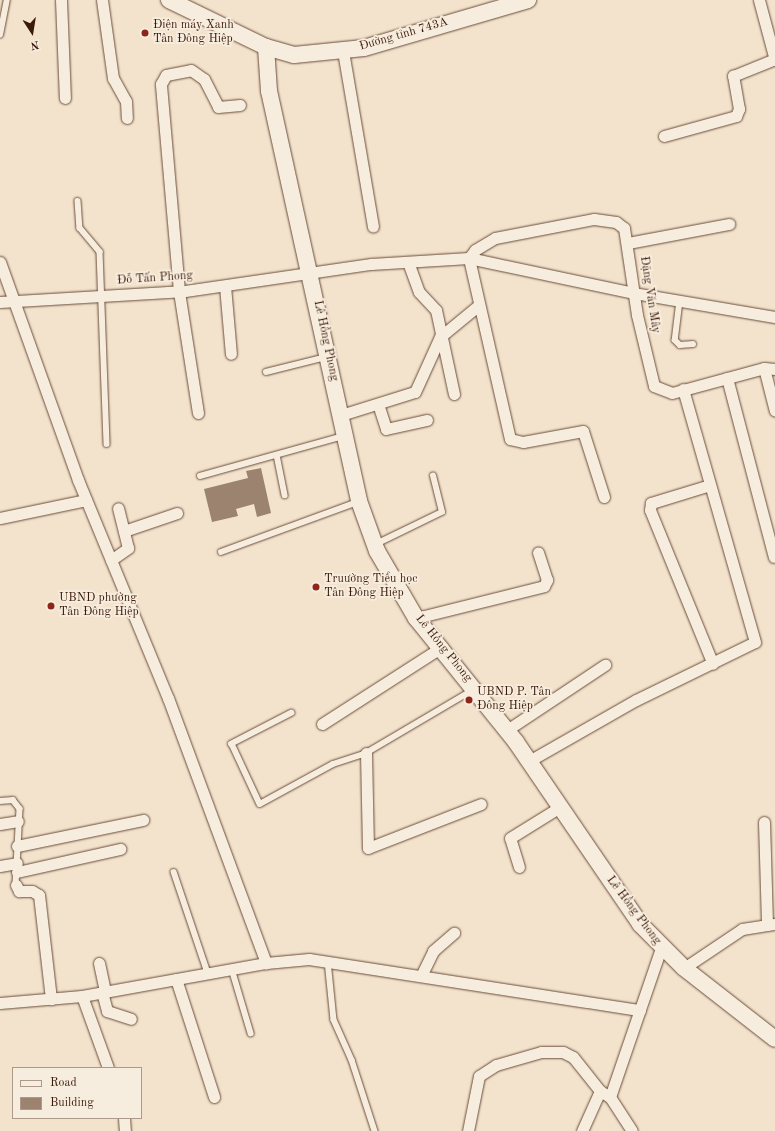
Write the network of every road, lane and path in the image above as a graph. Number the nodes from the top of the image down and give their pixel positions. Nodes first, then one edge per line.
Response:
1 (7, 0) edge
2 (61, 0) edge
3 (102, 0) edge
4 (169, 0) edge
5 (528, 0) edge
6 (759, 0) edge
7 (487, 6) edge
8 (0, 35) edge
9 (266, 47) junction
10 (343, 51) junction
11 (775, 59) edge
12 (65, 98) dead end
13 (240, 105) dead end
14 (126, 118) dead end
15 (664, 136) dead end
16 (78, 201) dead end
17 (729, 224) dead end
18 (373, 226) dead end
19 (628, 243) junction
20 (469, 258) junction
21 (0, 262) edge
22 (408, 262) junction
23 (311, 275) junction
24 (225, 286) junction
25 (179, 291) junction
26 (634, 293) junction
27 (104, 296) junction
28 (680, 301) junction
29 (0, 302) edge
30 (16, 302) junction
31 (479, 304) junction
32 (775, 317) edge
33 (440, 337) junction
34 (693, 344) dead end
35 (231, 354) dead end
36 (328, 357) junction
37 (769, 368) edge
38 (266, 372) dead end
39 (727, 378) junction
40 (683, 389) junction
41 (454, 394) dead end
42 (378, 404) junction
43 (775, 411) edge
44 (198, 413) dead end
45 (341, 415) junction
46 (427, 420) dead end
47 (345, 436) junction
48 (107, 444) dead end
49 (277, 455) junction
50 (200, 476) dead end
51 (433, 476) dead end
52 (710, 485) junction
53 (285, 495) dead end
54 (604, 497) dead end
55 (86, 500) junction
56 (359, 502) junction
57 (118, 508) dead end
58 (177, 513) dead end
59 (0, 518) edge
60 (124, 531) junction
61 (374, 545) junction
62 (221, 552) dead end
63 (538, 552) dead end
64 (774, 557) edge
65 (111, 560) junction
66 (416, 618) junction
67 (442, 648) junction
68 (713, 664) junction
69 (605, 665) dead end
70 (475, 689) junction
71 (292, 713) dead end
72 (322, 724) dead end
73 (507, 730) junction
74 (366, 753) junction
75 (529, 761) junction
76 (0, 801) edge
77 (481, 804) dead end
78 (560, 807) junction
79 (143, 820) dead end
80 (18, 821) junction
81 (764, 822) dead end
82 (0, 824) edge
83 (17, 846) junction
84 (120, 849) dead end
85 (0, 866) edge
86 (17, 867) junction
87 (519, 867) dead end
88 (174, 872) dead end
89 (16, 885) joint
90 (771, 925) edge
91 (454, 932) dead end
92 (661, 948) junction
93 (328, 961) junction
94 (100, 963) dead end
95 (266, 963) junction
96 (684, 968) junction
97 (232, 969) junction
98 (208, 974) junction
99 (421, 976) junction
100 (176, 979) junction
101 (103, 992) junction
102 (82, 996) junction
103 (51, 999) junction
104 (0, 1003) edge
105 (640, 1010) junction
106 (131, 1018) dead end
107 (251, 1033) dead end
108 (775, 1039) edge
109 (108, 1067) edge
110 (600, 1091) junction
111 (214, 1097) dead end
112 (610, 1097) junction
113 (124, 1119) edge
114 (125, 1131) edge
115 (374, 1131) edge
116 (468, 1131) edge
117 (582, 1131) edge
118 (632, 1131) edge

1 - 8 lane
2 - 12 street
3 - 14 street
4 - 9 main road, Đường tỉnh 743A
5 - 7 main road, Đường tỉnh 743A
6 - 11 street
7 - 10 main road, Đường tỉnh 743A
9 - 10 main road, Đường tỉnh 743A
9 - 23 main road, Lê Hồng Phong
10 - 18 street
11 - 15 street
13 - 25 street
16 - 27 lane
17 - 19 street
19 - 20 street, Đặng Văn Mây
19 - 26 street, Đặng Văn Mây
20 - 22 street
20 - 26 street
20 - 31 street
21 - 30 street
22 - 23 street
22 - 33 street
23 - 24 street, Đỗ Tấn Phong
23 - 36 main road, Lê Hồng Phong
24 - 25 street, Đỗ Tấn Phong
24 - 35 street
25 - 27 street, Đỗ Tấn Phong
25 - 44 street
26 - 28 street
26 - 40 street, Đặng Văn Mây
27 - 30 street, Đỗ Tấn Phong
27 - 48 lane
28 - 32 street
28 - 34 lane
29 - 30 street, Đỗ Tấn Phong
30 - 55 street
31 - 33 street
31 - 54 street
33 - 41 street
33 - 42 street
36 - 38 lane
36 - 45 main road, Lê Hồng Phong
37 - 39 street, Đặng Văn Mây
37 - 43 street
39 - 40 street, Đặng Văn Mây
39 - 64 street
40 - 52 street
42 - 45 street
42 - 46 street
45 - 47 main road, Lê Hồng Phong
47 - 49 lane
47 - 56 main road, Lê Hồng Phong
49 - 50 lane
49 - 53 lane
51 - 61 lane
52 - 68 street
52 - 68 street
55 - 59 street
55 - 65 street
56 - 61 main road, Lê Hồng Phong
56 - 62 lane
57 - 60 street
58 - 60 street
60 - 65 street
61 - 66 main road, Lê Hồng Phong
63 - 66 street
65 - 95 street
66 - 67 main road, Lê Hồng Phong
67 - 70 main road, Lê Hồng Phong
67 - 72 street
68 - 75 street
69 - 73 street
70 - 73 main road, Lê Hồng Phong
70 - 74 lane
71 - 74 lane
73 - 75 main road, Lê Hồng Phong
74 - 77 street
75 - 78 main road, Lê Hồng Phong
76 - 80 lane
78 - 87 street
78 - 92 main road, Lê Hồng Phong
79 - 83 street
80 - 82 street
80 - 83 lane
81 - 90 street
83 - 86 lane
84 - 86 street
85 - 86 street
86 - 89 lane
88 - 98 lane
89 - 103 street
90 - 96 street
91 - 99 street
92 - 96 main road, Lê Hồng Phong
92 - 105 street
93 - 95 street
93 - 99 street
93 - 115 lane
94 - 101 street
95 - 97 street
96 - 108 main road, Lê Hồng Phong
97 - 98 street
97 - 107 lane
98 - 100 street
99 - 105 street
100 - 101 street
100 - 111 street
101 - 102 street
101 - 106 street
102 - 103 street
102 - 109 street
103 - 104 street
105 - 112 street
110 - 112 street
110 - 116 street
110 - 117 street
112 - 118 street
113 - 114 street

